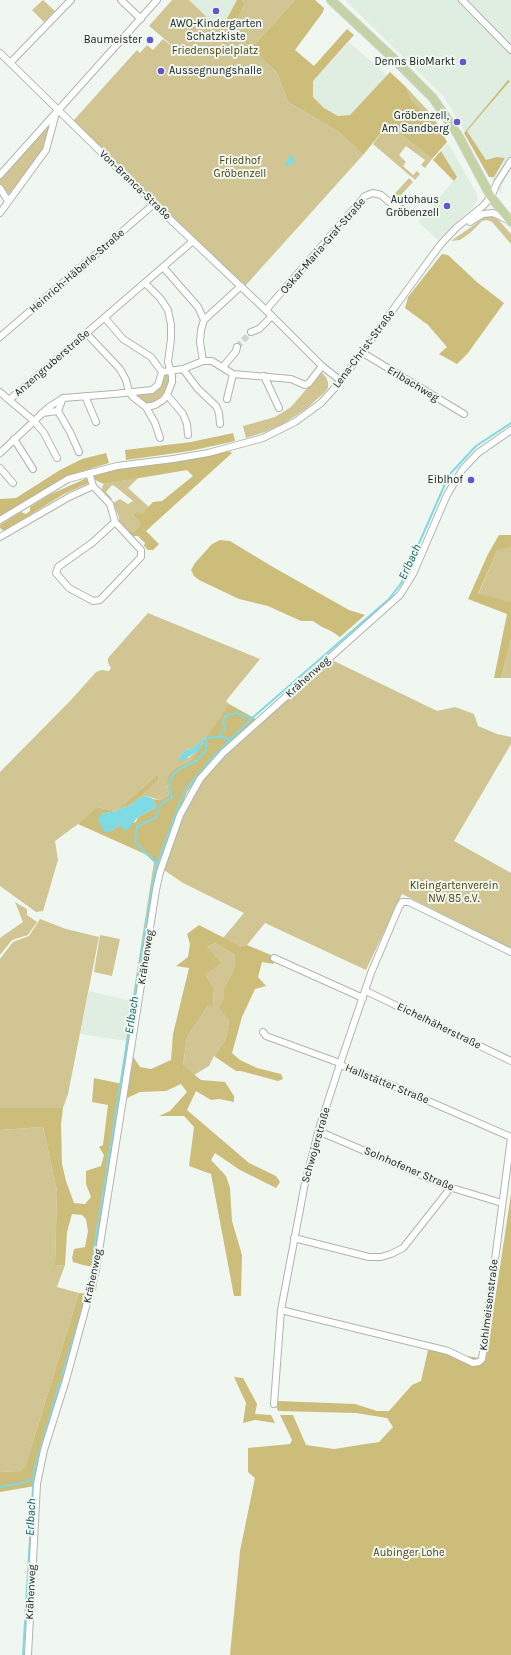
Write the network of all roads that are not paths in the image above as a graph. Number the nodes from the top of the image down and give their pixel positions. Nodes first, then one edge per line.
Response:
1 (71, 0) edge
2 (121, 0) edge
3 (157, 0) edge
4 (331, 0) edge
5 (462, 0) edge
6 (141, 18) junction
7 (511, 50) edge
8 (0, 54) edge
9 (10, 63) junction
10 (58, 109) junction
11 (511, 161) edge
12 (0, 175) edge
13 (0, 188) edge
14 (491, 197) junction
15 (8, 201) junction
16 (154, 204) junction
17 (404, 210) dead end
18 (0, 212) edge
19 (511, 222) edge
20 (448, 236) junction
21 (193, 241) junction
22 (163, 267) junction
23 (145, 283) junction
24 (241, 286) junction
25 (266, 310) junction
26 (272, 316) junction
27 (105, 318) junction
28 (204, 320) junction
29 (250, 332) tunnel mouth
30 (87, 334) junction
31 (0, 337) edge
32 (237, 347) tunnel mouth
33 (363, 353) junction
34 (203, 360) junction
35 (322, 366) junction
36 (223, 367) junction
37 (184, 369) junction
38 (170, 371) junction
39 (162, 372) junction
40 (233, 374) junction
41 (264, 376) junction
42 (341, 382) junction
43 (0, 392) edge
44 (129, 392) junction
45 (167, 395) junction
46 (85, 396) junction
47 (63, 398) junction
48 (227, 399) dead end
49 (9, 400) junction
50 (146, 406) junction
51 (278, 408) dead end
52 (58, 411) junction
53 (42, 413) junction
54 (464, 414) dead end
55 (34, 421) junction
56 (96, 422) dead end
57 (220, 424) dead end
58 (511, 430) edge
59 (188, 435) dead end
60 (160, 438) dead end
61 (14, 440) junction
62 (79, 452) dead end
63 (0, 453) edge
64 (57, 458) dead end
65 (0, 468) edge
66 (33, 469) dead end
67 (89, 473) junction
68 (13, 483) dead end
69 (93, 486) junction
70 (0, 520) edge
71 (115, 522) junction
72 (0, 537) edge
73 (511, 952) edge
74 (274, 958) dead end
75 (366, 991) junction
76 (363, 998) junction
77 (263, 1032) dead end
78 (511, 1061) edge
79 (340, 1064) junction
80 (318, 1131) junction
81 (511, 1137) edge
82 (449, 1186) junction
83 (502, 1204) junction
84 (294, 1238) junction
85 (281, 1310) junction
86 (274, 1404) dead end
87 (28, 1655) edge

1 - 9 street
2 - 6 street
3 - 6 street
4 - 14 main road
5 - 7 street
6 - 10 street
8 - 9 street, Von-Branca-Straße
9 - 10 street, Von-Branca-Straße
10 - 12 street
10 - 15 street
10 - 16 street, Von-Branca-Straße
11 - 14 street, Lena-Christ-Straße
13 - 15 street
14 - 19 main road
14 - 20 street, Lena-Christ-Straße
15 - 18 street
16 - 21 street, Von-Branca-Straße
16 - 31 street, Heinrich-Häberle-Straße
17 - 25 street, Oskar-Maria-Graf-Straße
19 - 20 street
20 - 33 street, Lena-Christ-Straße
21 - 22 street, Anzengruberstraße
21 - 24 street, Von-Branca-Straße
22 - 23 street, Anzengruberstraße
22 - 28 street
23 - 27 street, Anzengruberstraße
23 - 38 street
24 - 25 street, Von-Branca-Straße
24 - 28 street
25 - 26 street, Von-Branca-Straße
26 - 29 street
26 - 35 street, Von-Branca-Straße
27 - 30 street, Anzengruberstraße
27 - 39 street
28 - 34 street
30 - 44 street
30 - 49 street, Anzengruberstraße
32 - 36 street
33 - 42 street, Lena-Christ-Straße
33 - 54 street, Erlbachweg
34 - 36 street
34 - 37 street
35 - 41 street
35 - 42 street, Von-Branca-Straße
36 - 40 street
37 - 38 street
37 - 57 street
38 - 39 street
38 - 45 street
39 - 44 street
40 - 41 street
40 - 48 street
41 - 51 street
42 - 67 street, Lena-Christ-Straße
43 - 49 street, Anzengruberstraße
44 - 46 street
44 - 50 street
45 - 50 street
45 - 59 street
46 - 47 street
46 - 56 street
47 - 52 street
47 - 53 street
49 - 55 street
50 - 60 street
52 - 53 street
52 - 62 street
53 - 55 street
55 - 61 street
55 - 64 street
58 - 87 street, Krähenweg
61 - 63 street
61 - 66 street
65 - 68 street
67 - 69 street
67 - 70 street, Lena-Christ-Straße
69 - 71 street
69 - 72 street
71 - 71 street
73 - 75 street, Schwojerstraße
74 - 76 street
75 - 76 street, Schwojerstraße
75 - 78 street, Eichelhäherstraße
76 - 79 street, Schwojerstraße
77 - 79 street, Hallstätter Straße
79 - 80 street, Schwojerstraße
79 - 81 street, Hallstätter Straße
80 - 82 street, Solnhofener Straße
80 - 84 street, Schwojerstraße
81 - 83 street, Kohlmeisenstraße
82 - 83 street, Solnhofener Straße
82 - 84 street
83 - 85 street, Kohlmeisenstraße
84 - 85 street, Schwojerstraße
85 - 86 street, Schwojerstraße

